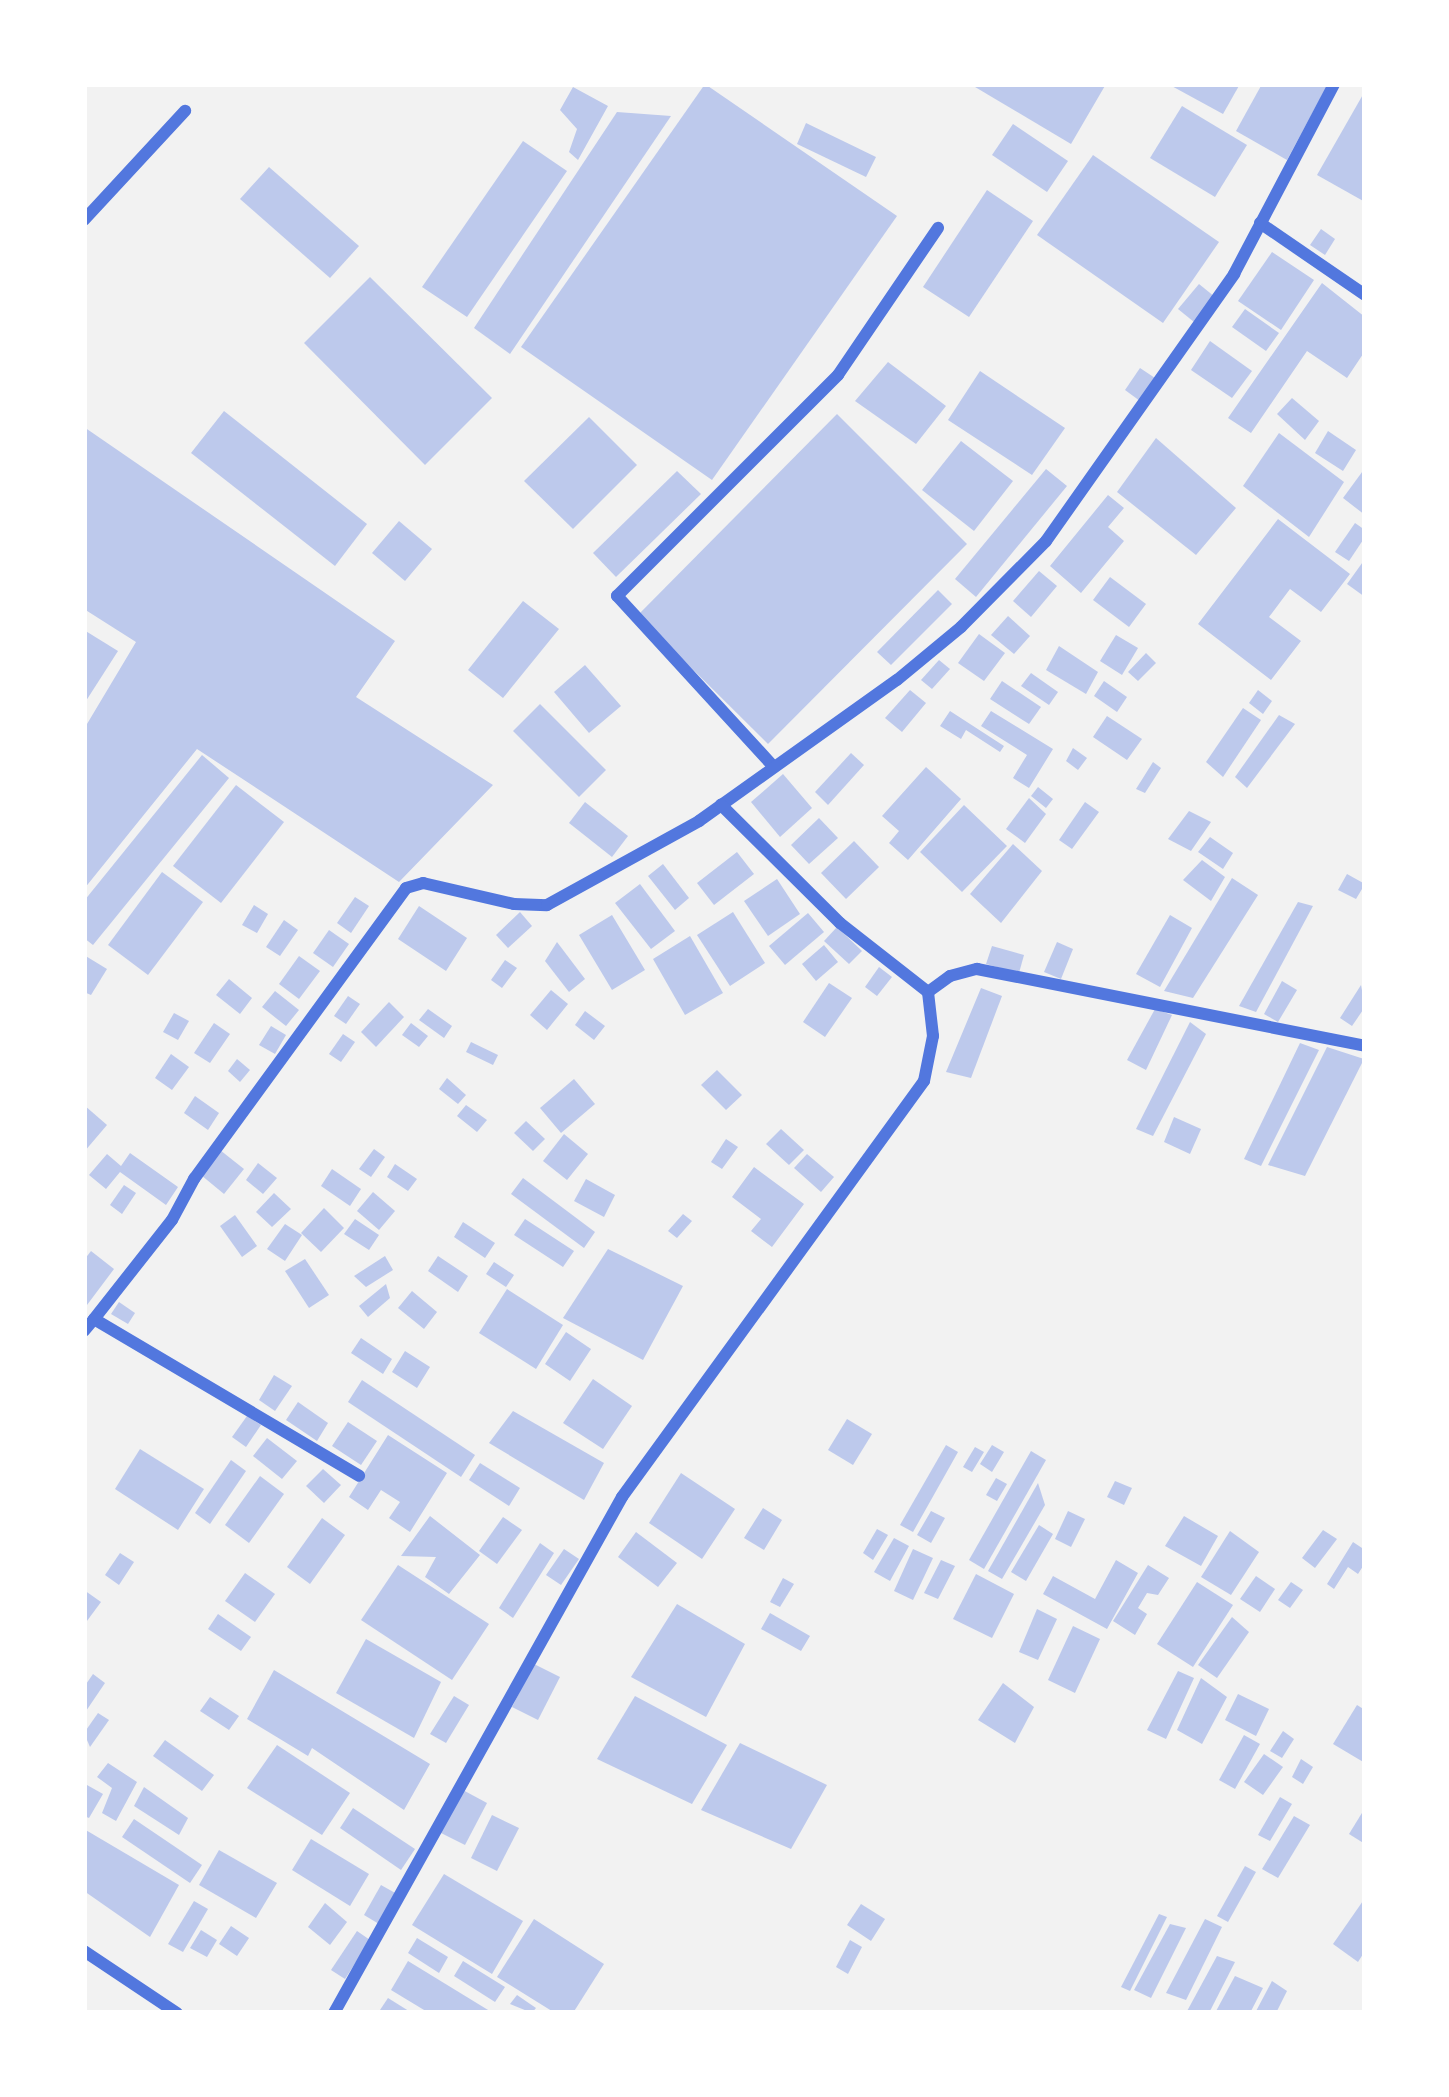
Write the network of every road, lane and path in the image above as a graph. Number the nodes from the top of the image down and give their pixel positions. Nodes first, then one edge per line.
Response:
1 (1334, 84) edge
2 (184, 111) dead end
3 (84, 220) edge
4 (1260, 223) junction
5 (938, 228) dead end
6 (1365, 295) edge
7 (773, 766) junction
8 (721, 805) junction
9 (928, 992) junction
10 (1365, 1046) edge
11 (94, 1319) junction
12 (84, 1331) edge
13 (359, 1476) dead end
14 (84, 1951) edge
15 (177, 2013) edge
16 (334, 2013) edge

1 - 4 street
2 - 3 street
4 - 6 street
4 - 7 street
5 - 7 street
7 - 8 street
8 - 9 street
8 - 11 street
9 - 10 street
9 - 16 street
11 - 12 street
11 - 13 street
14 - 15 street

